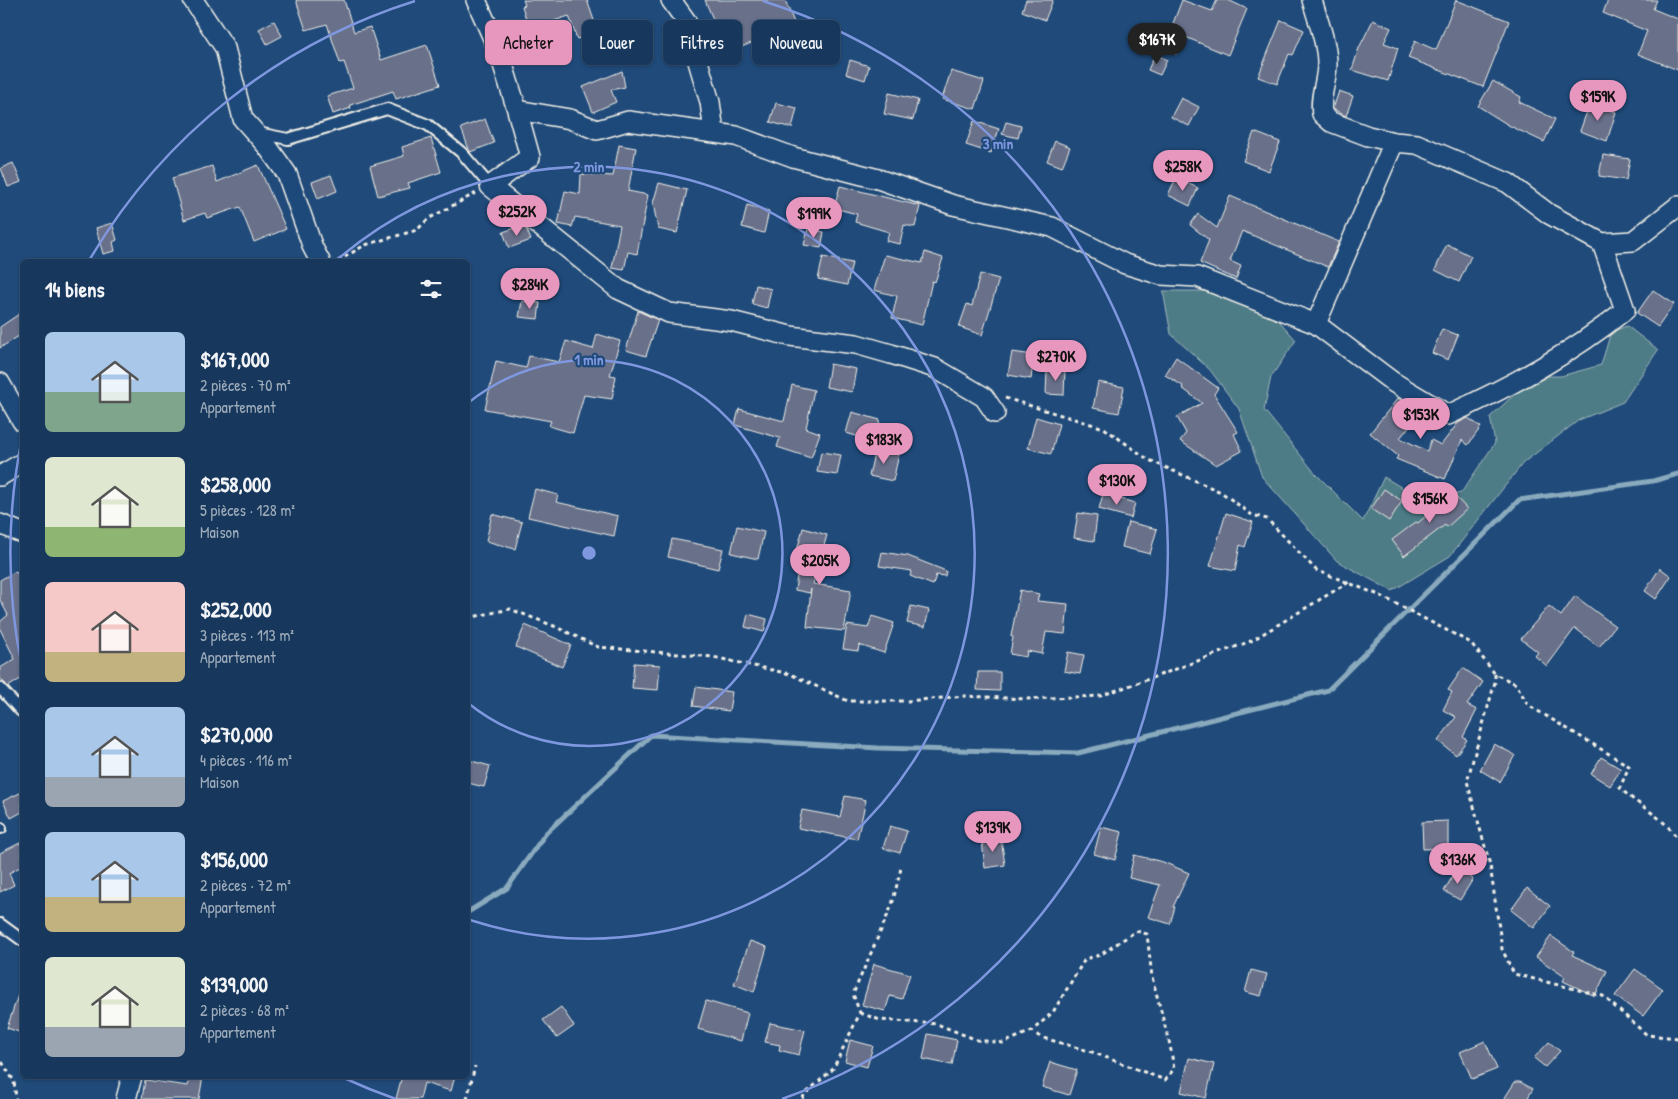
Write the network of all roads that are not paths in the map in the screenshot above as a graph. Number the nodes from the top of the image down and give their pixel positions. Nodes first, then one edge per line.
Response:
1 (193, 0) edge
2 (476, 0) edge
3 (671, 0) edge
4 (1312, 0) edge
5 (517, 110) junction
6 (714, 132) junction
7 (255, 133) junction
8 (1394, 142) junction
9 (490, 186) junction
10 (1678, 206) edge
11 (1602, 243) junction
12 (319, 259) edge
13 (1316, 324) junction
14 (0, 383) edge
15 (995, 413) dead end
16 (20, 418) edge
17 (20, 464) edge
18 (0, 476) edge
19 (0, 524) edge
20 (20, 531) edge
21 (0, 688) edge
22 (20, 710) edge
23 (0, 924) edge
24 (20, 939) edge
25 (131, 1079) edge
26 (126, 1099) edge

1 - 7 street
2 - 5 street
3 - 6 street
4 - 8 street
5 - 6 street
5 - 9 street
6 - 13 street
7 - 9 lane
7 - 12 street
8 - 11 street
8 - 13 street
9 - 15 street
10 - 11 street
11 - 13 street
14 - 16 street
17 - 18 street
19 - 20 street
21 - 22 lane
23 - 24 lane
25 - 26 street

